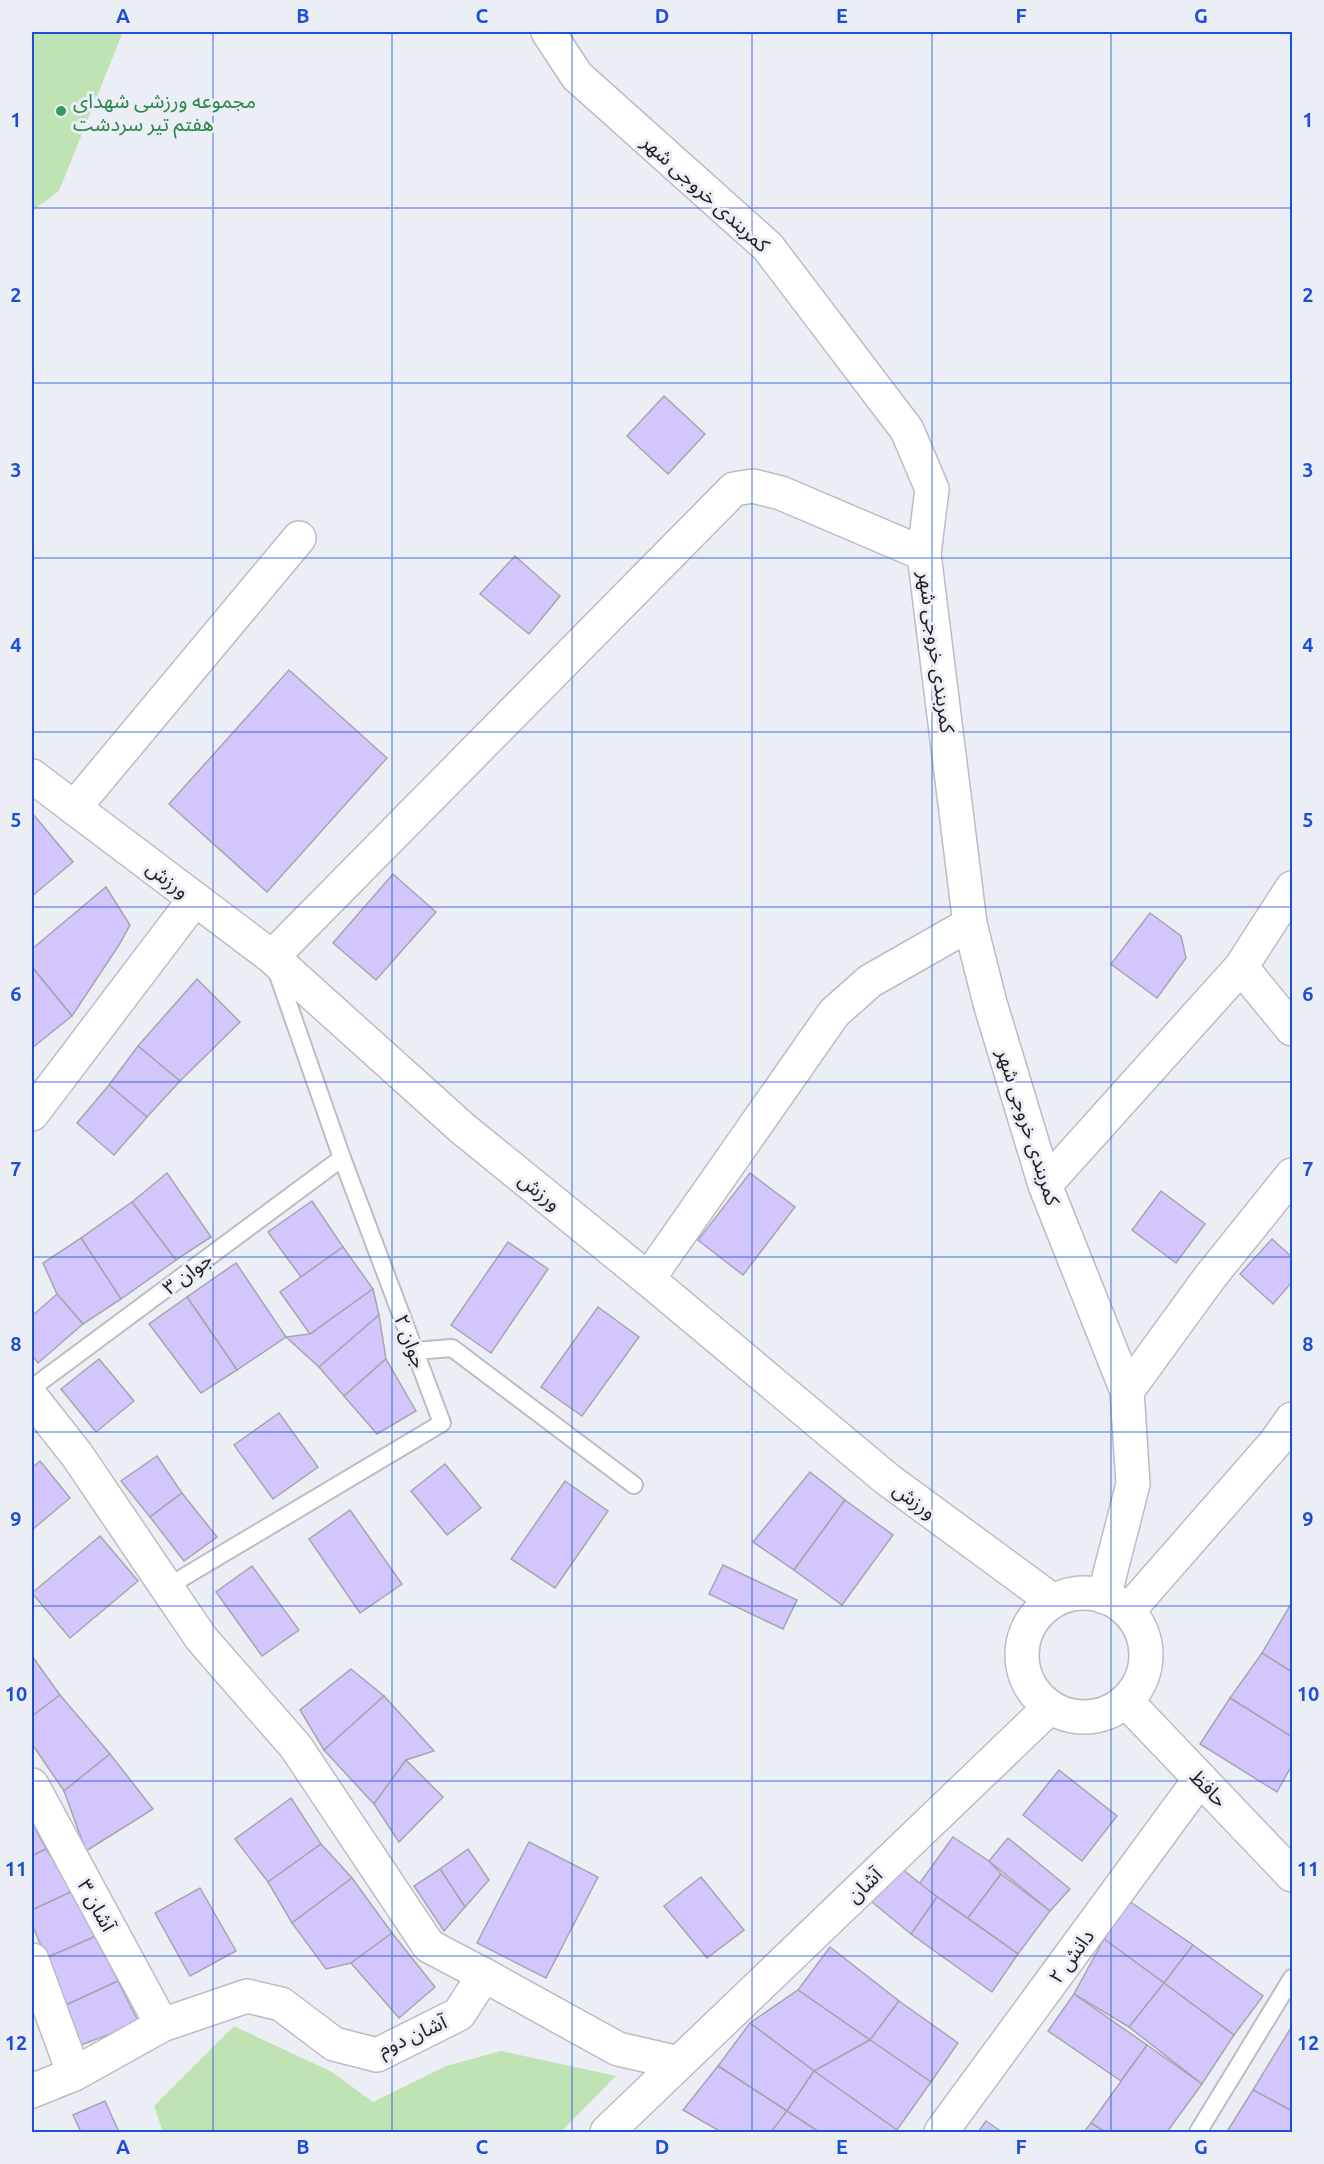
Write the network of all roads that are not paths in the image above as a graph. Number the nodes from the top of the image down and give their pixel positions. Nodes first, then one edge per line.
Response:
1 (548, 32) edge
2 (300, 538) dead end
3 (924, 554) junction
4 (32, 776) edge
5 (74, 808) junction
6 (1293, 888) edge
7 (195, 899) junction
8 (970, 924) junction
9 (272, 957) junction
10 (1241, 968) junction
11 (1293, 1029) edge
12 (32, 1114) edge
13 (342, 1158) junction
14 (1293, 1175) edge
15 (1045, 1185) junction
16 (648, 1279) junction
17 (415, 1351) junction
18 (32, 1388) edge
19 (1127, 1391) junction
20 (32, 1398) edge
21 (1293, 1419) edge
22 (634, 1485) dead end
23 (167, 1587) junction
24 (1053, 1601) junction
25 (1116, 1604) junction
26 (1126, 1701) junction
27 (1050, 1707) junction
28 (1200, 1779) junction
29 (32, 1785) edge
30 (1293, 1875) edge
31 (32, 1960) edge
32 (484, 1975) junction
33 (1293, 1978) edge
34 (162, 2025) junction
35 (679, 2063) junction
36 (74, 2074) junction
37 (32, 2091) edge
38 (607, 2133) edge
39 (942, 2133) edge
40 (1198, 2133) edge

1 - 3 street, کمربندی خروجی شهر
2 - 5 street
3 - 8 street, کمربندی خروجی شهر
3 - 9 street
4 - 5 street, ورزش
5 - 7 street, ورزش
6 - 10 street
7 - 9 street, ورزش
7 - 12 street
8 - 15 street, کمربندی خروجی شهر
8 - 16 street
9 - 13 lane, جوان ۲
9 - 16 street, ورزش
10 - 11 street
10 - 15 street
13 - 17 lane, جوان ۲
13 - 18 lane, جوان ۳
14 - 19 street
15 - 19 street, کمربندی خروجی شهر
16 - 24 street, ورزش
17 - 22 lane
17 - 23 lane, جوان ۲
19 - 25 street, کمربندی خروجی شهر
20 - 23 street
21 - 25 street
23 - 32 street
24 - 25 street
24 - 27 street
25 - 26 street
26 - 27 street
26 - 28 street, حافظ
27 - 35 street, آشان
28 - 30 street, حافظ
28 - 39 street, دانش ۲
29 - 34 street, آشان ۳
31 - 36 street
32 - 34 street, آشان دوم
32 - 35 street
33 - 40 lane
34 - 36 street, آشان دوم
35 - 38 street, آشان
36 - 37 street, آشان دوم

